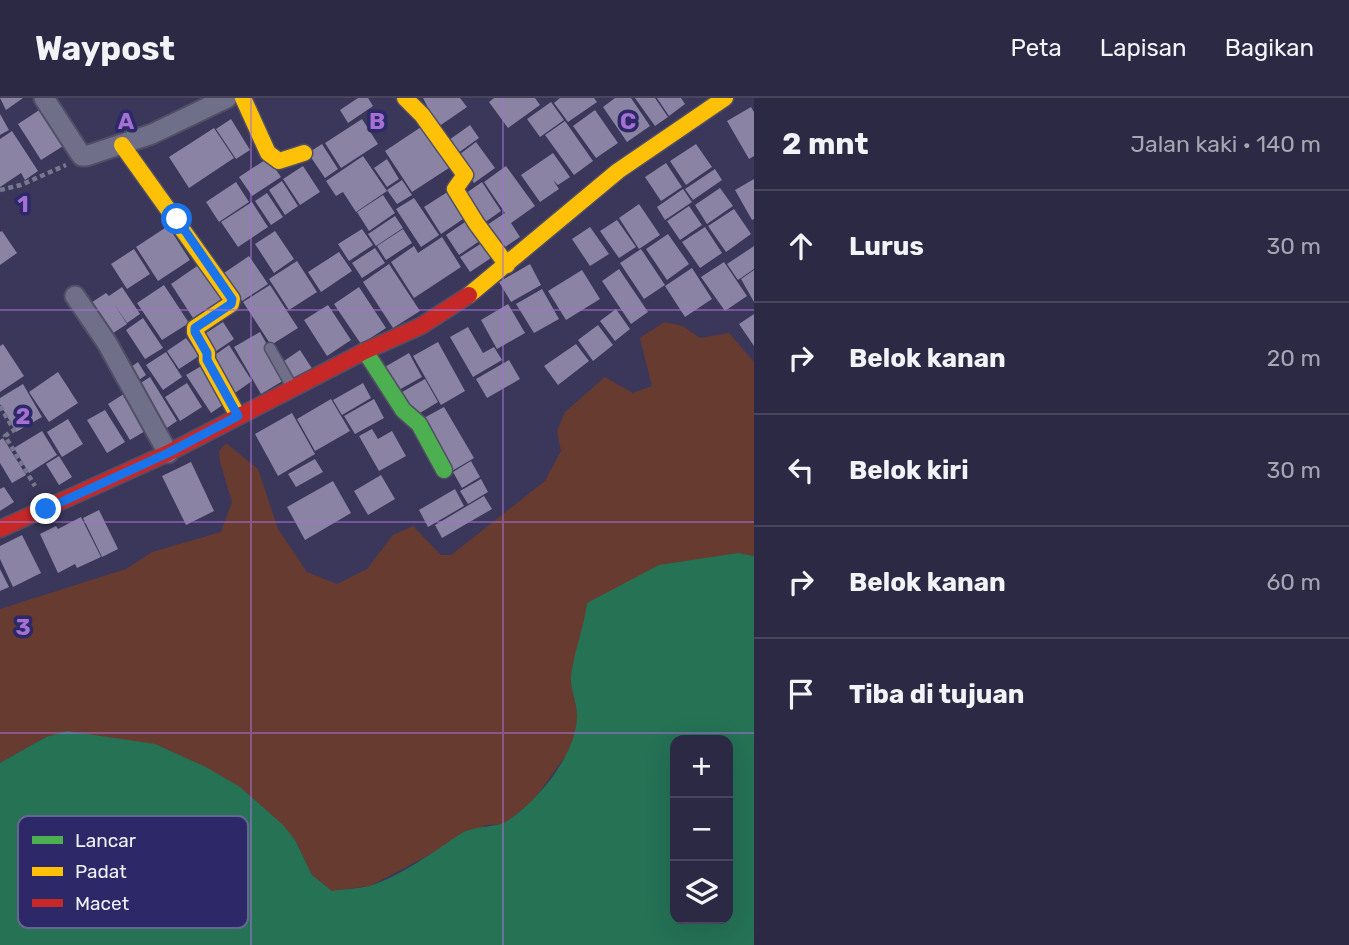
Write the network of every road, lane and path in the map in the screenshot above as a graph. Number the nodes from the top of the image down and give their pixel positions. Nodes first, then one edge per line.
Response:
1 (44, 98) edge
2 (227, 98) edge
3 (243, 98) edge
4 (405, 98) edge
5 (725, 98) edge
6 (122, 145) junction
7 (303, 153) dead end
8 (82, 156) junction
9 (0, 190) edge
10 (507, 265) junction
11 (75, 296) dead end
12 (270, 348) dead end
13 (365, 351) junction
14 (292, 388) junction
15 (0, 406) edge
16 (238, 416) junction
17 (168, 453) junction
18 (444, 470) dead end
19 (46, 509) junction
20 (0, 529) edge

1 - 8 street
2 - 6 street
3 - 7 street
4 - 10 street
5 - 10 street
6 - 8 street
6 - 16 street
8 - 9 path
10 - 13 street
11 - 17 street
12 - 14 lane
13 - 14 street
13 - 18 street
14 - 16 street
15 - 19 path
16 - 17 street
17 - 19 street
19 - 20 street

